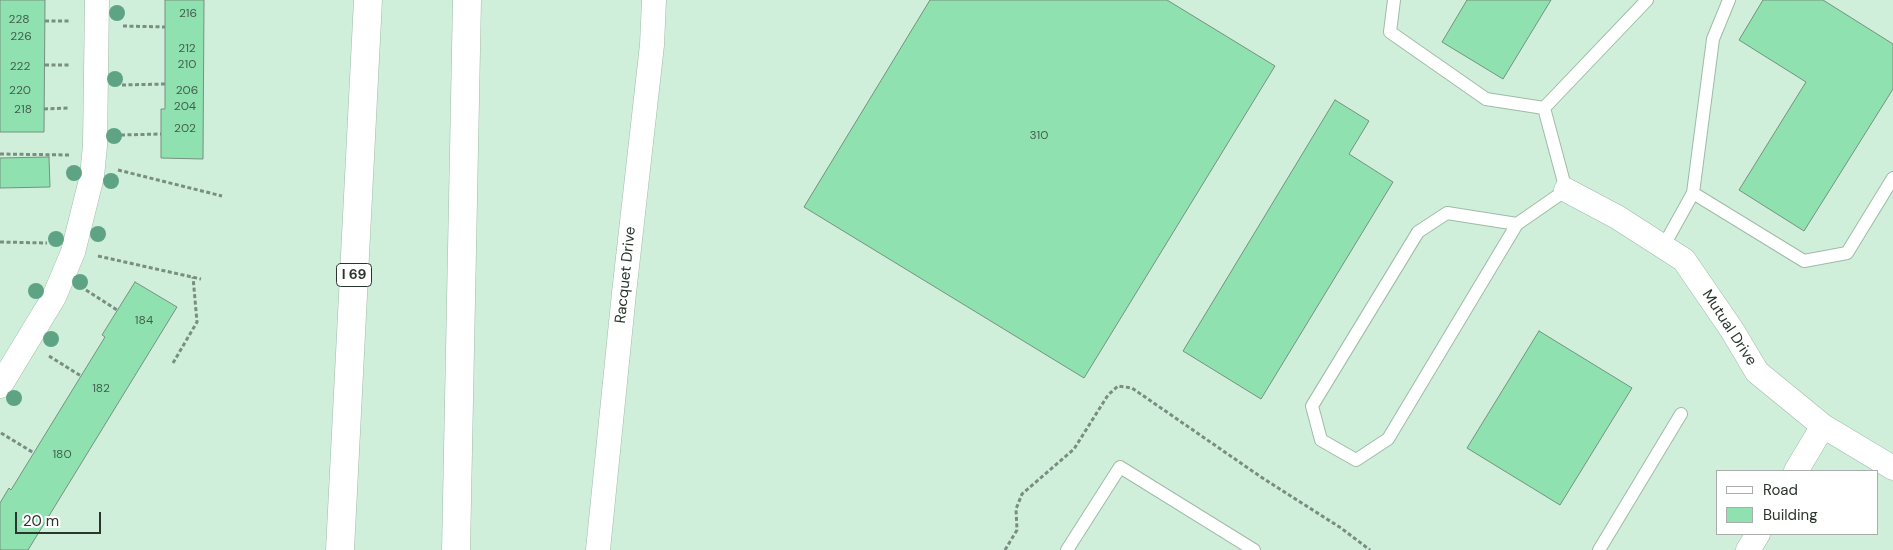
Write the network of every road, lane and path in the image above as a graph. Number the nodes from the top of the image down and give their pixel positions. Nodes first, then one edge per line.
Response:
1 (97, 0) edge
2 (368, 0) edge
3 (467, 0) edge
4 (654, 0) edge
5 (1394, 0) edge
6 (1647, 0) edge
7 (1729, 0) edge
8 (45, 21) dead end
9 (73, 21) dead end
10 (122, 26) dead end
11 (165, 27) dead end
12 (44, 65) dead end
13 (73, 65) dead end
14 (122, 84) dead end
15 (165, 84) dead end
16 (72, 108) dead end
17 (1544, 108) junction
18 (44, 109) dead end
19 (161, 134) dead end
20 (120, 135) dead end
21 (0, 154) edge
22 (69, 155) dead end
23 (117, 170) dead end
24 (1893, 178) edge
25 (1566, 190) junction
26 (1693, 193) junction
27 (222, 196) dead end
28 (1517, 224) junction
29 (0, 242) edge
30 (47, 243) dead end
31 (1663, 247) junction
32 (98, 256) dead end
33 (193, 277) junction
34 (201, 279) dead end
35 (83, 289) dead end
36 (117, 310) dead end
37 (48, 355) dead end
38 (172, 362) dead end
39 (81, 376) dead end
40 (0, 386) edge
41 (1681, 414) dead end
42 (1824, 426) junction
43 (1, 433) edge
44 (34, 453) dead end
45 (1893, 468) edge
46 (1797, 470) edge
47 (1757, 535) edge
48 (340, 550) edge
49 (456, 550) edge
50 (598, 550) edge
51 (1005, 550) edge
52 (1067, 550) edge
53 (1254, 550) edge
54 (1370, 550) edge
55 (1599, 550) edge
56 (1748, 550) edge

1 - 40 street
2 - 48 highway, I 69
3 - 49 highway
4 - 50 street, Racquet Drive
5 - 17 lane
6 - 17 lane
7 - 26 lane
8 - 9 path
10 - 11 path
12 - 13 path
14 - 15 path
16 - 18 path
17 - 25 lane
19 - 20 path
21 - 22 path
23 - 27 path
24 - 26 lane
25 - 28 lane
25 - 31 street, Mutual Drive
26 - 31 lane
28 - 28 lane
29 - 30 path
31 - 42 street, Mutual Drive
32 - 33 path
33 - 34 path
33 - 38 path
35 - 36 path
37 - 39 path
41 - 55 lane
42 - 45 street, Mutual Drive
42 - 46 street
43 - 44 path
47 - 56 street
51 - 54 path
52 - 53 lane

